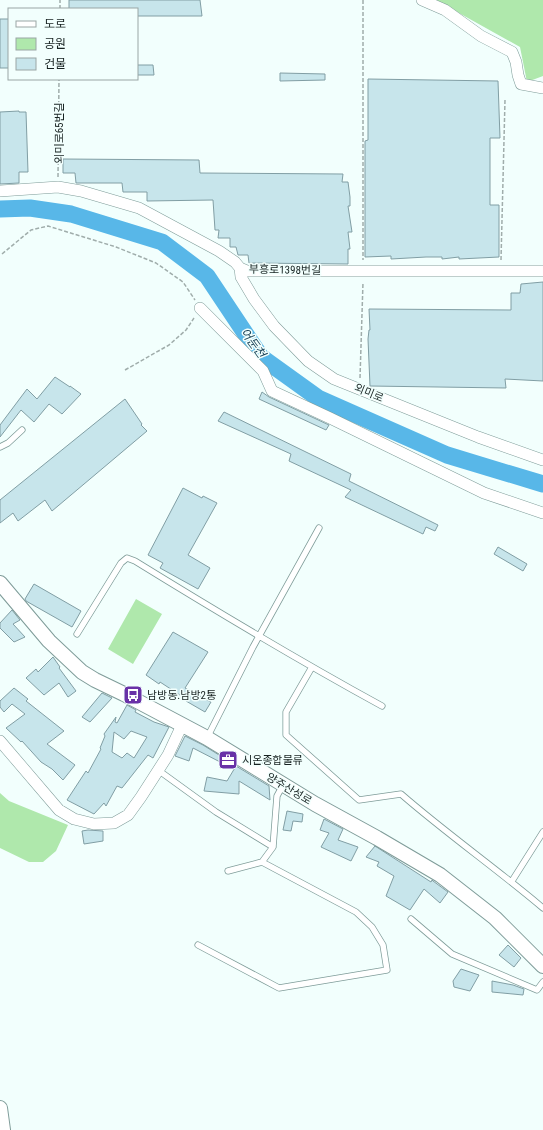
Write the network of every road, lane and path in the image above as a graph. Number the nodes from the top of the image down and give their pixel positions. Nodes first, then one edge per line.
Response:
1 (363, 0) edge
2 (422, 0) edge
3 (59, 80) edge
4 (543, 88) edge
5 (505, 100) dead end
6 (58, 187) junction
7 (0, 191) edge
8 (2, 254) dead end
9 (240, 268) junction
10 (501, 271) junction
11 (543, 271) edge
12 (364, 272) junction
13 (200, 308) junction
14 (125, 370) dead end
15 (360, 389) junction
16 (22, 430) dead end
17 (0, 447) edge
18 (543, 460) edge
19 (543, 512) edge
20 (319, 528) dead end
21 (0, 583) edge
22 (77, 634) dead end
23 (259, 637) junction
24 (312, 667) junction
25 (382, 706) dead end
26 (182, 725) junction
27 (207, 738) junction
28 (0, 741) edge
29 (158, 770) junction
30 (283, 785) junction
31 (543, 832) edge
32 (272, 847) junction
33 (262, 862) junction
34 (228, 872) dead end
35 (512, 881) junction
36 (543, 908) edge
37 (411, 919) dead end
38 (198, 945) dead end
39 (543, 966) edge
40 (543, 982) edge
41 (0, 1108) edge
42 (3, 1130) edge

1 - 12 path
2 - 4 street
3 - 6 path, 외미로65번길
5 - 10 path
6 - 7 street, 부흥로1398번길
6 - 9 street, 부흥로1398번길
8 - 13 path
9 - 12 street, 부흥로1398번길
9 - 15 street, 외미로
10 - 11 street, 부흥로1398번길
10 - 12 street, 부흥로1398번길
12 - 15 path
13 - 14 path
13 - 19 street
15 - 18 street, 외미로
16 - 17 lane
20 - 23 lane
21 - 26 street, 양주산성로
22 - 23 lane
23 - 24 lane
23 - 27 lane
24 - 25 lane
24 - 35 lane
26 - 27 street, 양주산성로
26 - 29 street
27 - 30 street, 양주산성로
28 - 29 street
29 - 32 lane
30 - 32 lane
30 - 39 street, 양주산성로
31 - 35 lane
32 - 33 lane
33 - 34 lane
33 - 38 lane
35 - 36 lane
37 - 40 lane
41 - 42 street

